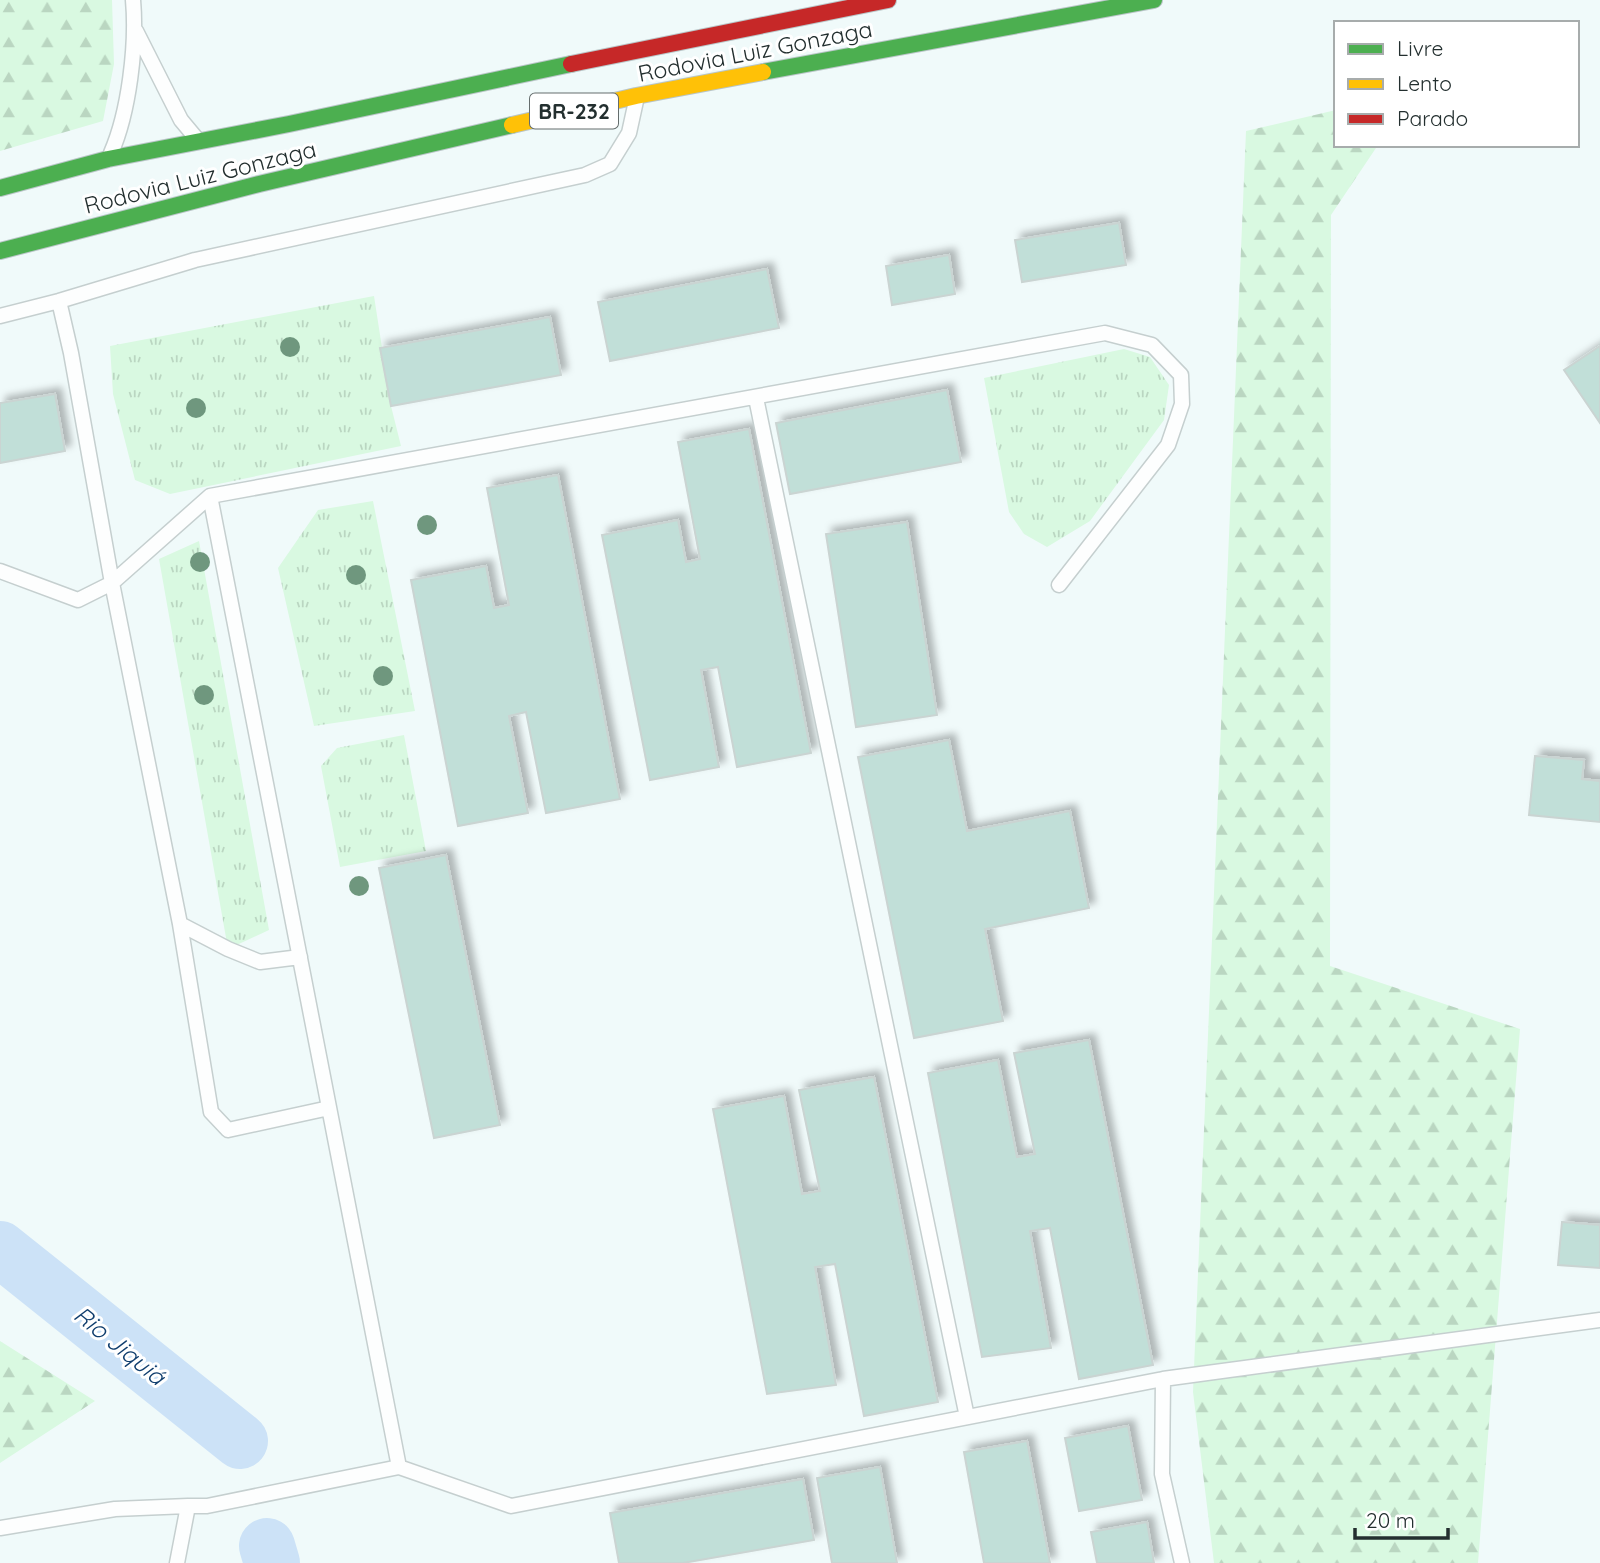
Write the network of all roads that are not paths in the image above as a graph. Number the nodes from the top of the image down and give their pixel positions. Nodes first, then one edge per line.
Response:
1 (133, 0) edge
2 (888, 0) edge
3 (1154, 0) edge
4 (135, 30) junction
5 (636, 96) junction
6 (198, 141) junction
7 (108, 159) junction
8 (0, 188) edge
9 (0, 251) edge
10 (59, 301) junction
11 (0, 316) edge
12 (756, 398) junction
13 (210, 496) junction
14 (0, 571) edge
15 (112, 583) junction
16 (1059, 585) dead end
17 (180, 924) junction
18 (300, 957) junction
19 (329, 1108) junction
20 (1600, 1320) edge
21 (1163, 1379) junction
22 (967, 1417) junction
23 (399, 1467) junction
24 (188, 1506) junction
25 (0, 1528) edge
26 (177, 1563) edge
27 (1182, 1563) edge

1 - 4 lane
2 - 6 highway, Rodovia Luiz Gonzaga / BR-232
3 - 5 highway, Rodovia Luiz Gonzaga / BR-232
4 - 6 lane
4 - 7 lane
5 - 9 highway, Rodovia Luiz Gonzaga / BR-232
5 - 10 lane
6 - 7 highway, Rodovia Luiz Gonzaga / BR-232
7 - 8 highway, Rodovia Luiz Gonzaga / BR-232
10 - 11 lane
10 - 15 lane
12 - 13 lane
12 - 16 lane
12 - 22 lane
13 - 15 lane
13 - 18 lane
14 - 15 lane
15 - 17 lane
17 - 18 lane
17 - 19 lane
18 - 19 lane
19 - 23 lane
20 - 21 lane
21 - 22 lane
21 - 27 lane
22 - 23 lane
23 - 24 lane
24 - 25 lane
24 - 26 lane

